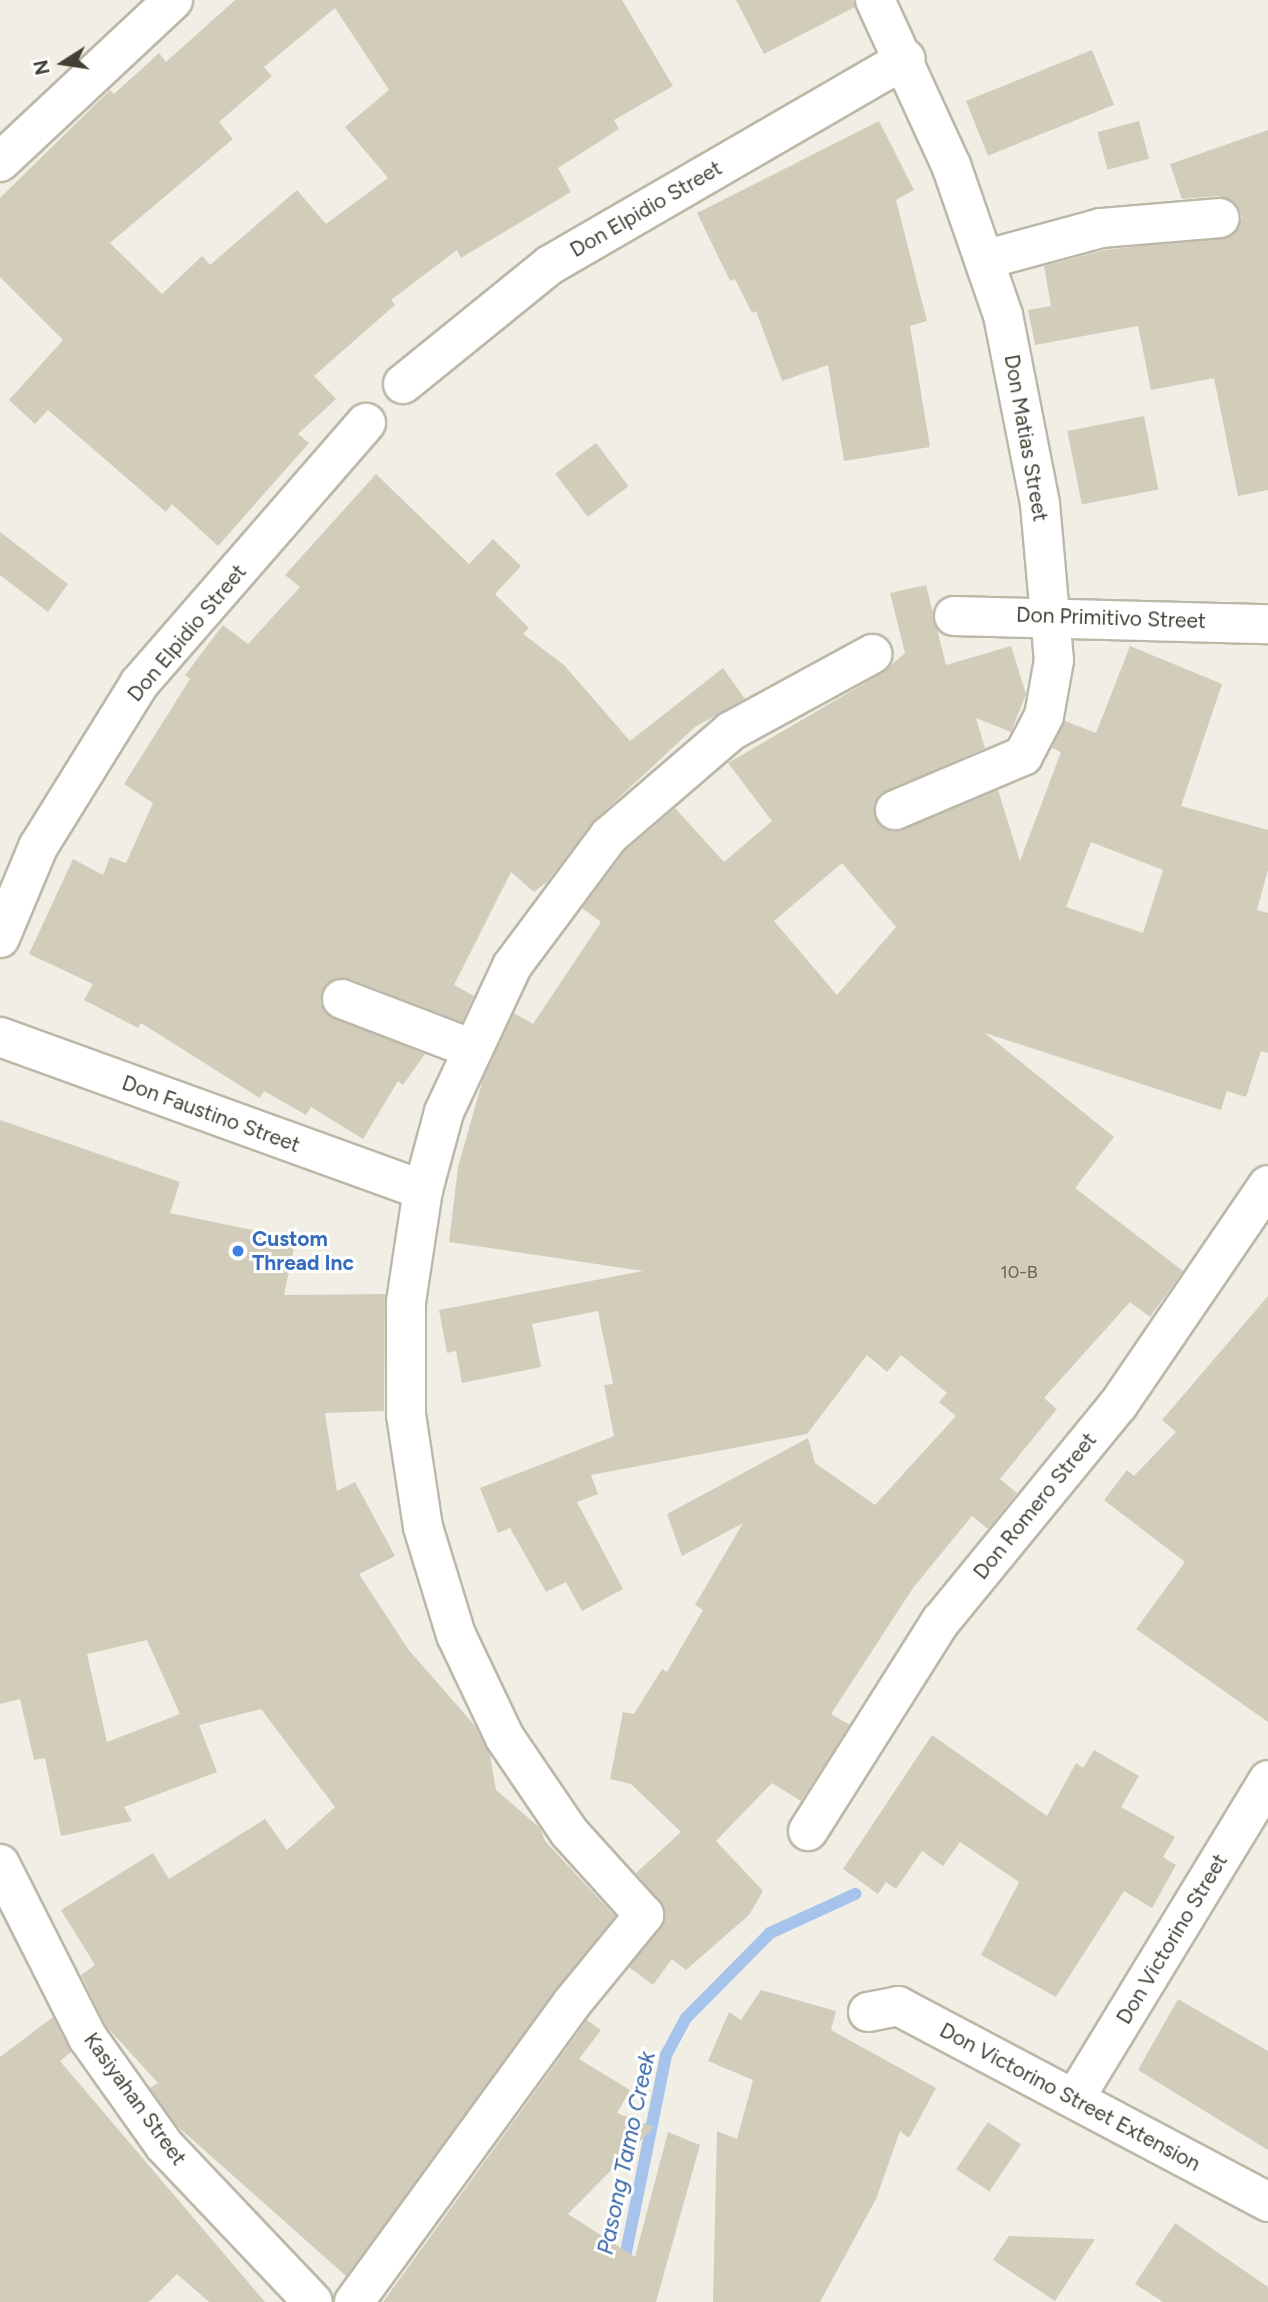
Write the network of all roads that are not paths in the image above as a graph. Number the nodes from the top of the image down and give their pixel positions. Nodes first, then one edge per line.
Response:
1 (172, 0) edge
2 (875, 0) edge
3 (906, 59) junction
4 (0, 162) edge
5 (1220, 218) dead end
6 (987, 259) junction
7 (403, 384) dead end
8 (366, 423) dead end
9 (1052, 614) junction
10 (954, 617) dead end
11 (1268, 624) edge
12 (872, 654) dead end
13 (895, 810) dead end
14 (0, 938) edge
15 (342, 999) dead end
16 (0, 1037) edge
17 (470, 1048) junction
18 (1268, 1185) edge
19 (423, 1190) junction
20 (1268, 1780) edge
21 (808, 1831) dead end
22 (0, 1864) edge
23 (868, 2012) dead end
24 (1075, 2098) junction
25 (1268, 2202) edge
26 (313, 2302) edge
27 (354, 2302) edge

1 - 4 street
2 - 3 street, Don Matias Street
3 - 6 street, Don Matias Street
3 - 7 street, Don Elpidio Street
5 - 6 street
6 - 9 street, Don Matias Street
8 - 14 street, Don Elpidio Street
9 - 10 street, Don Primitivo Street
9 - 11 street, Don Primitivo Street
9 - 13 street, Don Matias Street
12 - 17 street
15 - 17 street
16 - 19 street, Don Faustino Street
17 - 19 street
18 - 21 street, Don Romero Street
19 - 27 street
20 - 24 street, Don Victorino Street
22 - 26 street, Kasiyahan Street
23 - 24 street, Don Victorino Street Extension
24 - 25 street, Don Victorino Street Extension

